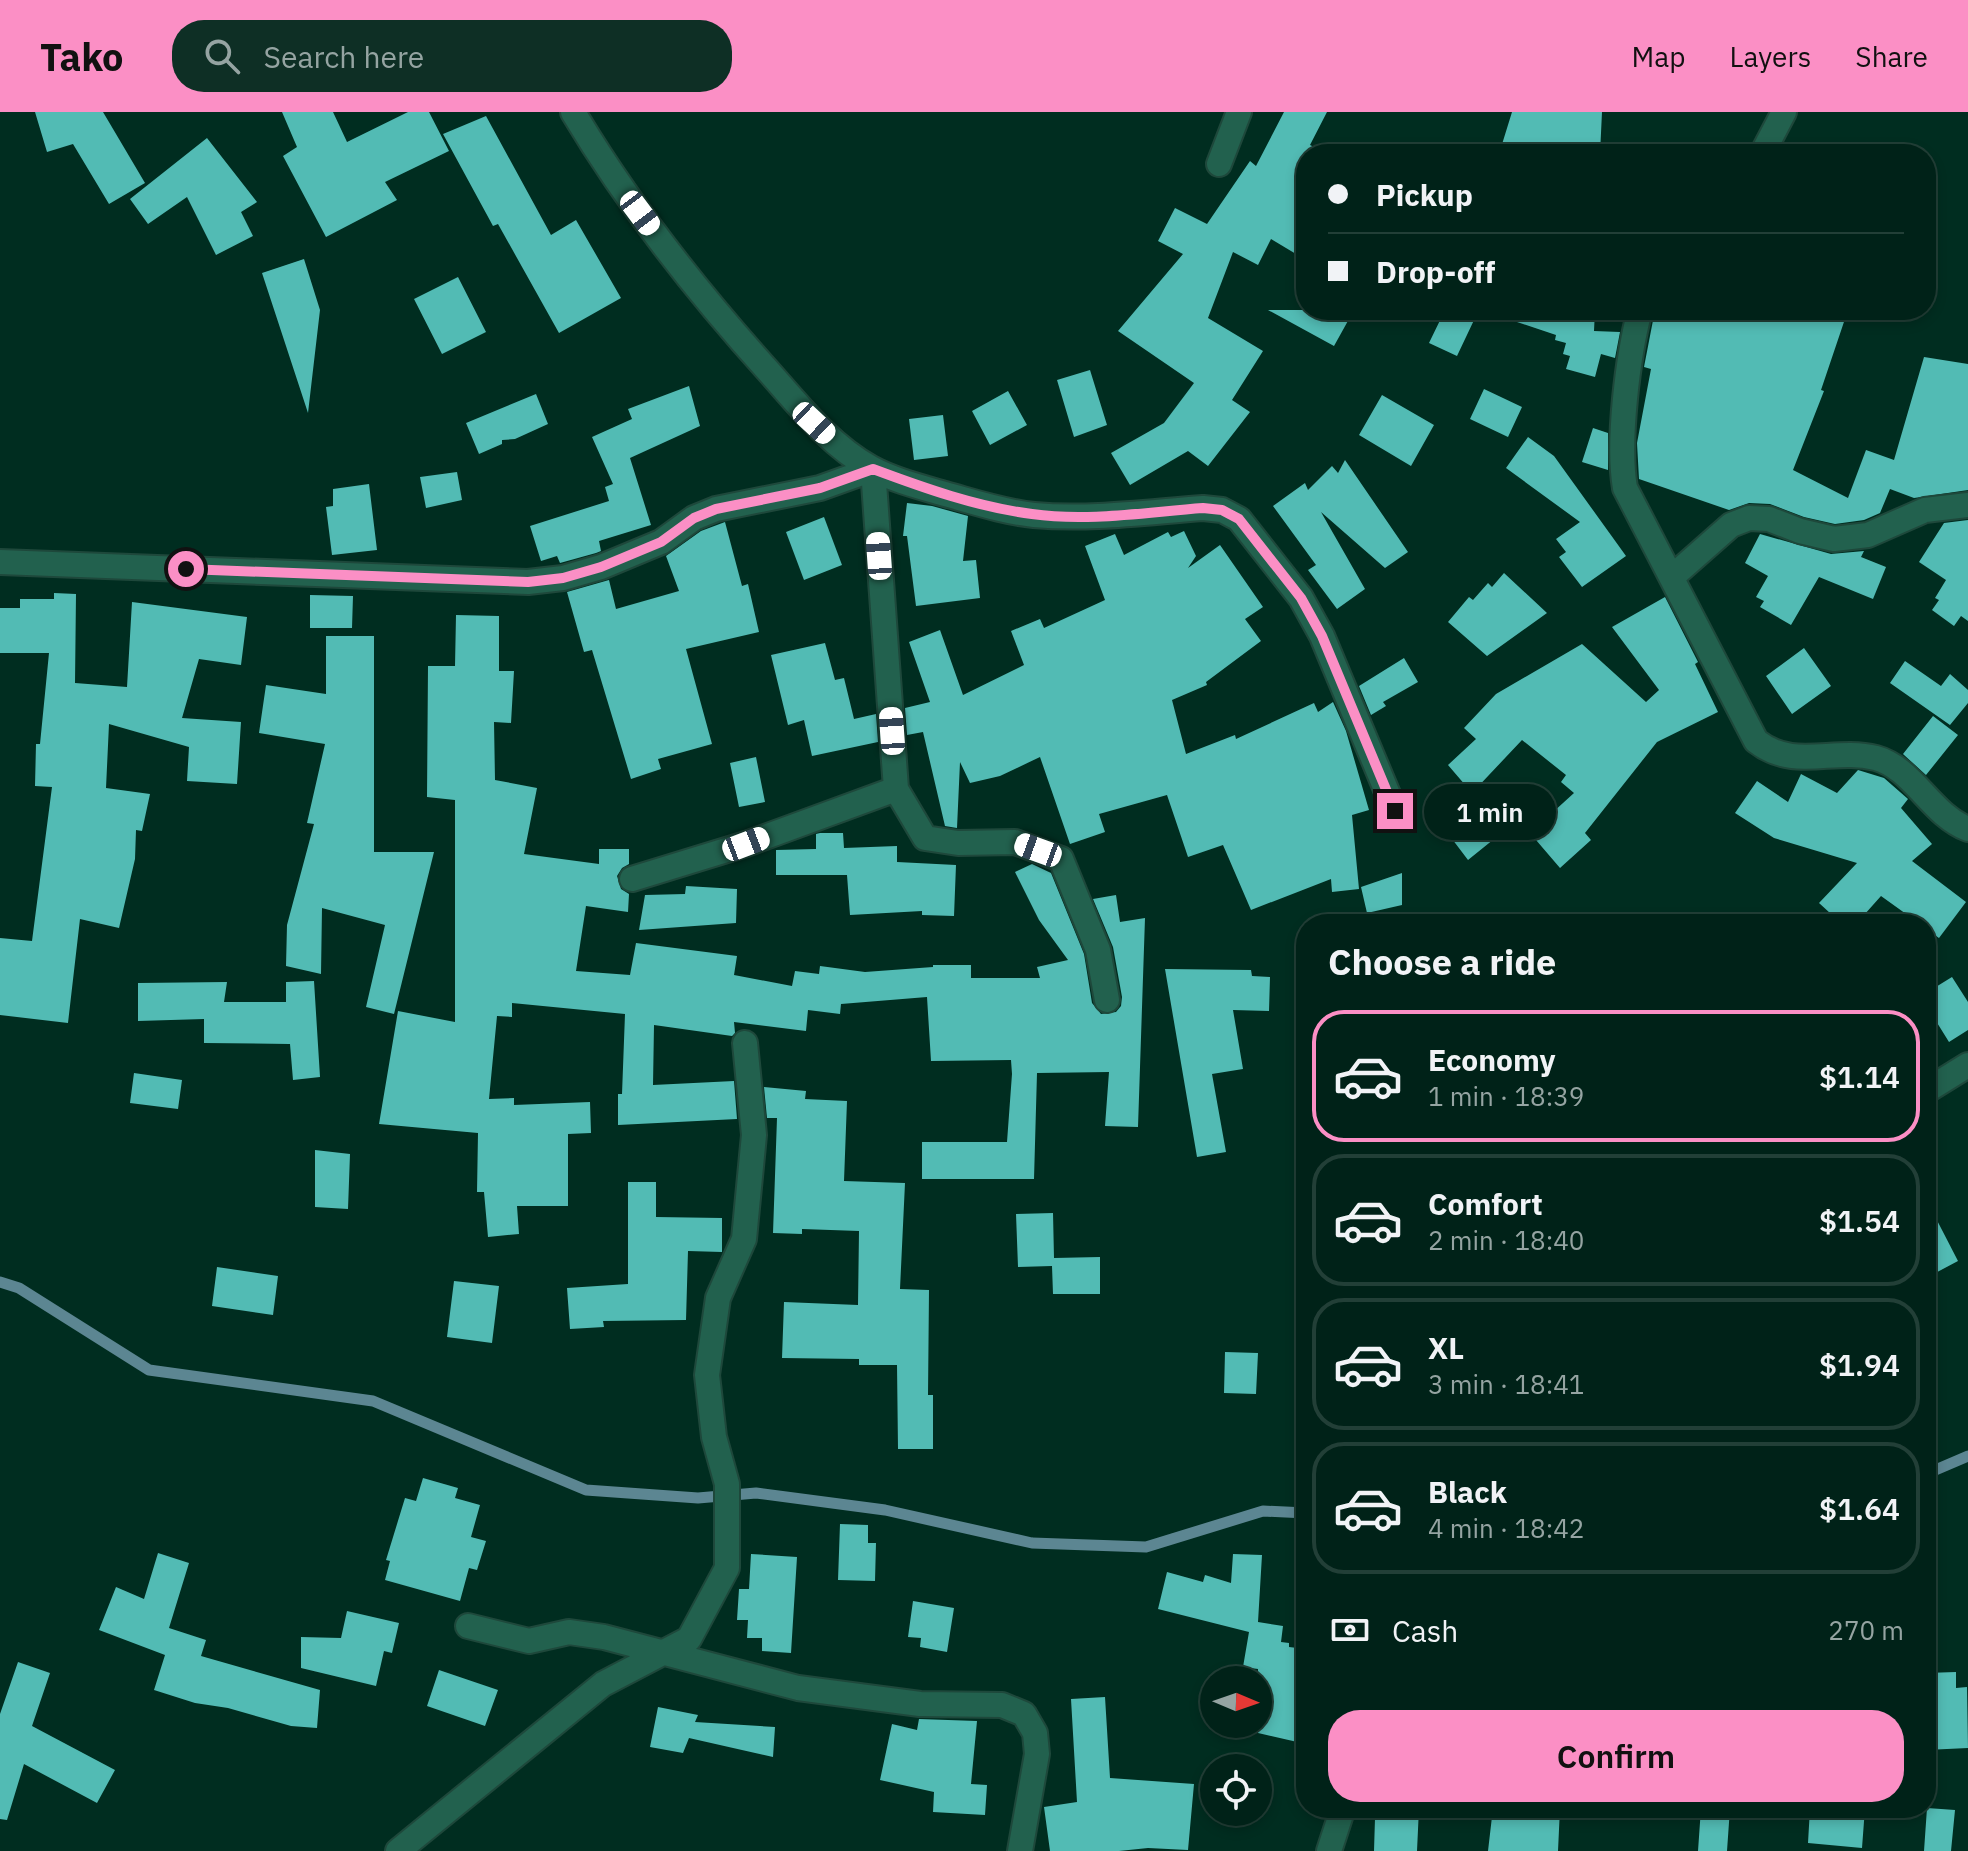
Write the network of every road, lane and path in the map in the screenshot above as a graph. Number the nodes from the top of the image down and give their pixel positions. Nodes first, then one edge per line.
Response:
1 (573, 112) edge
2 (1239, 112) edge
3 (1784, 112) edge
4 (1767, 144) edge
5 (1219, 164) dead end
6 (1638, 320) edge
7 (873, 469) junction
8 (1968, 505) edge
9 (0, 562) edge
10 (1672, 577) junction
11 (896, 789) junction
12 (1395, 811) dead end
13 (1968, 829) edge
14 (632, 879) dead end
15 (1107, 1000) dead end
16 (745, 1043) dead end
17 (1968, 1065) edge
18 (1936, 1085) edge
19 (468, 1626) dead end
20 (662, 1654) junction
21 (1340, 1818) edge
22 (398, 1851) edge
23 (1020, 1851) edge
24 (1329, 1851) edge

1 - 7 street
2 - 5 street
3 - 4 street
6 - 10 street
7 - 9 street
7 - 11 street
7 - 12 street
8 - 10 street
10 - 13 street
11 - 14 street
11 - 15 street
16 - 20 street
17 - 18 street
19 - 20 street
20 - 22 street
20 - 23 street
21 - 24 street

